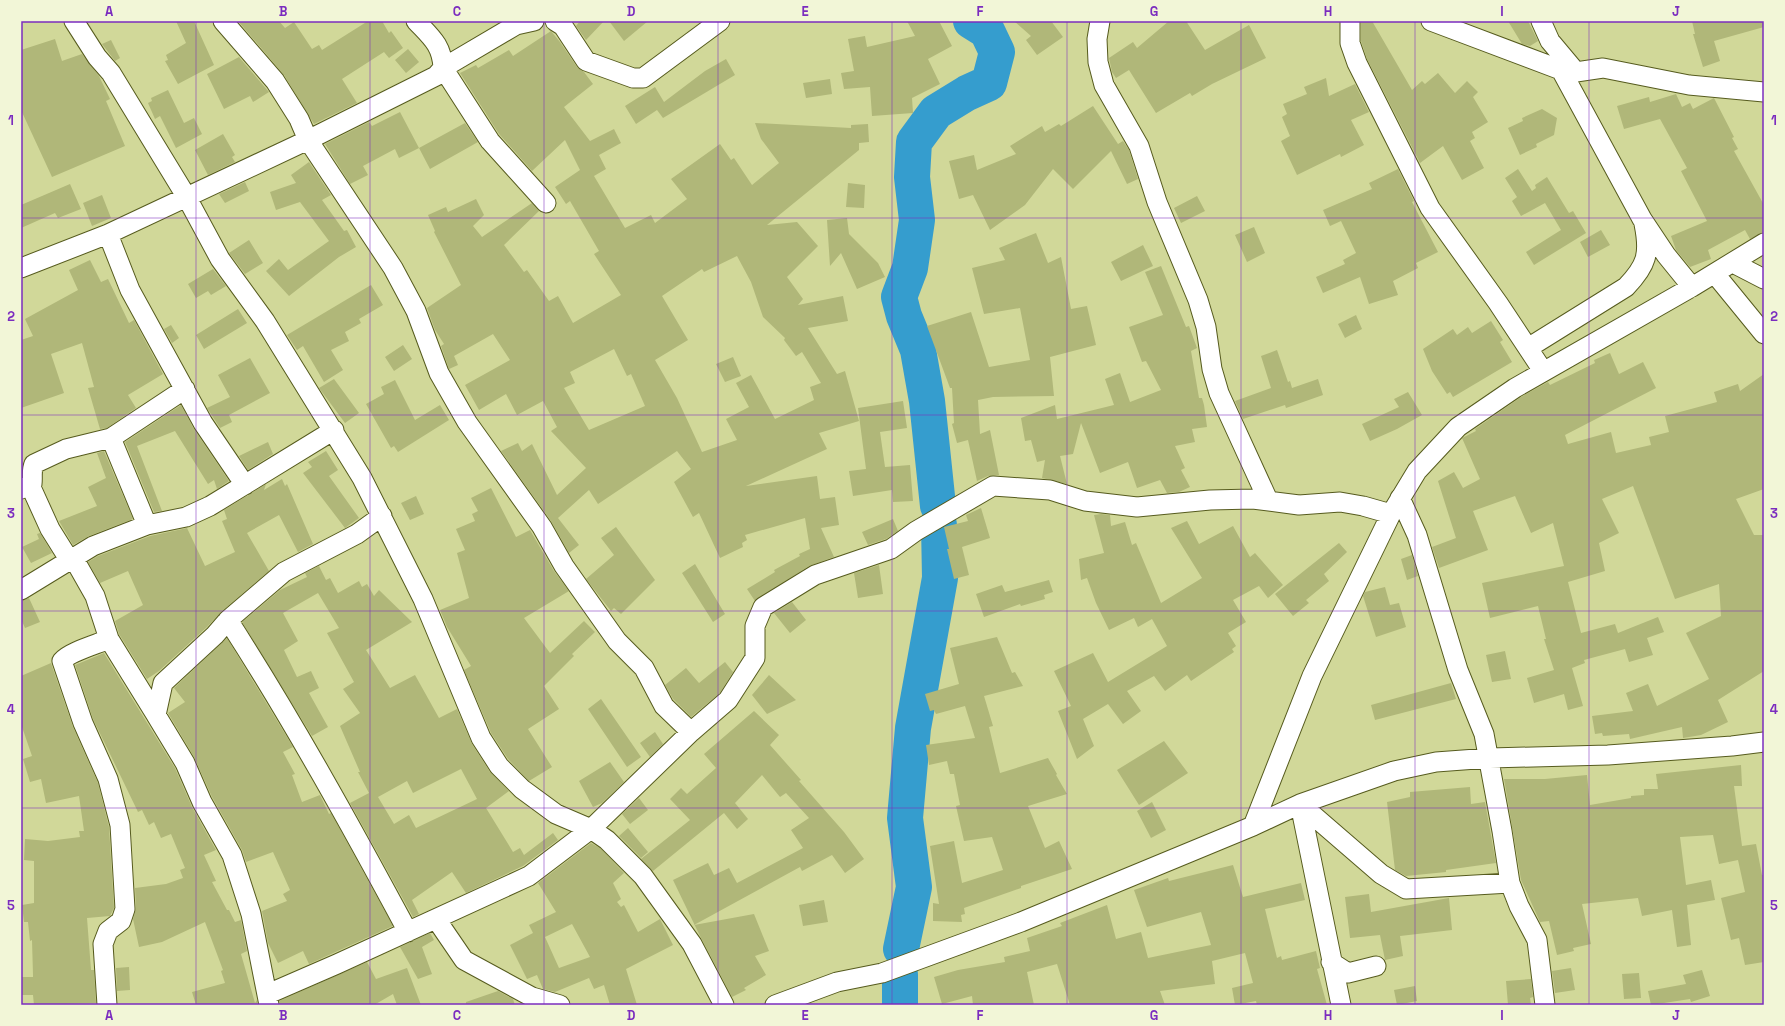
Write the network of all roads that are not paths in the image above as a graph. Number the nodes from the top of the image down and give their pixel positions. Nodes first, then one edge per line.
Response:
1 (74, 21) edge
2 (223, 21) edge
3 (416, 21) edge
4 (534, 21) edge
5 (555, 21) edge
6 (720, 21) edge
7 (1100, 21) edge
8 (1350, 21) edge
9 (1431, 21) edge
10 (1541, 21) edge
11 (443, 68) junction
12 (1568, 71) junction
13 (1764, 92) edge
14 (308, 140) junction
15 (186, 196) junction
16 (546, 203) dead end
17 (1642, 219) junction
18 (108, 234) junction
19 (1764, 243) edge
20 (1733, 263) junction
21 (21, 268) edge
22 (1715, 274) junction
23 (1764, 279) edge
24 (1692, 288) junction
25 (1764, 334) edge
26 (1528, 348) junction
27 (1543, 371) junction
28 (185, 389) junction
29 (334, 430) junction
30 (111, 438) junction
31 (245, 485) junction
32 (26, 487) edge
33 (1268, 500) junction
34 (1395, 506) junction
35 (382, 516) junction
36 (147, 525) junction
37 (72, 560) junction
38 (21, 590) edge
39 (228, 620) junction
40 (109, 639) junction
41 (156, 715) junction
42 (691, 732) junction
43 (1764, 742) edge
44 (1490, 758) junction
45 (1300, 804) junction
46 (1253, 826) junction
47 (591, 829) junction
48 (1510, 882) junction
49 (436, 919) junction
50 (408, 932) junction
51 (1331, 962) junction
52 (1376, 966) dead end
53 (268, 999) edge
54 (107, 1005) edge
55 (560, 1005) edge
56 (724, 1005) edge
57 (775, 1005) edge
58 (1340, 1005) edge
59 (1546, 1005) edge

1 - 15 street
2 - 14 street
3 - 11 street
4 - 11 street
5 - 6 street
7 - 33 street
8 - 26 street
9 - 12 street
10 - 12 street
11 - 14 street
11 - 16 street
12 - 13 street
12 - 17 street
14 - 15 street
14 - 42 street
15 - 18 street
15 - 29 street
17 - 24 street
17 - 26 street
18 - 21 street
18 - 28 street
19 - 20 street
20 - 22 street
20 - 23 street
22 - 24 street
22 - 25 street
24 - 27 street
26 - 27 street
27 - 34 street
28 - 30 street
28 - 31 street
29 - 31 street
29 - 35 street
30 - 32 street
30 - 36 street
31 - 36 street
32 - 37 street
33 - 34 street
33 - 42 street
34 - 44 street
34 - 46 street
35 - 39 street
35 - 47 street
36 - 37 street
37 - 38 street
37 - 40 street
39 - 41 street
39 - 50 street
40 - 41 street
40 - 54 street
41 - 53 street
42 - 47 street
43 - 44 street
44 - 45 street
44 - 48 street
45 - 46 street
45 - 48 street
45 - 51 street
46 - 57 street
47 - 49 street
47 - 56 street
48 - 59 street
49 - 50 street
49 - 55 street
50 - 53 street
51 - 52 street
51 - 58 street

